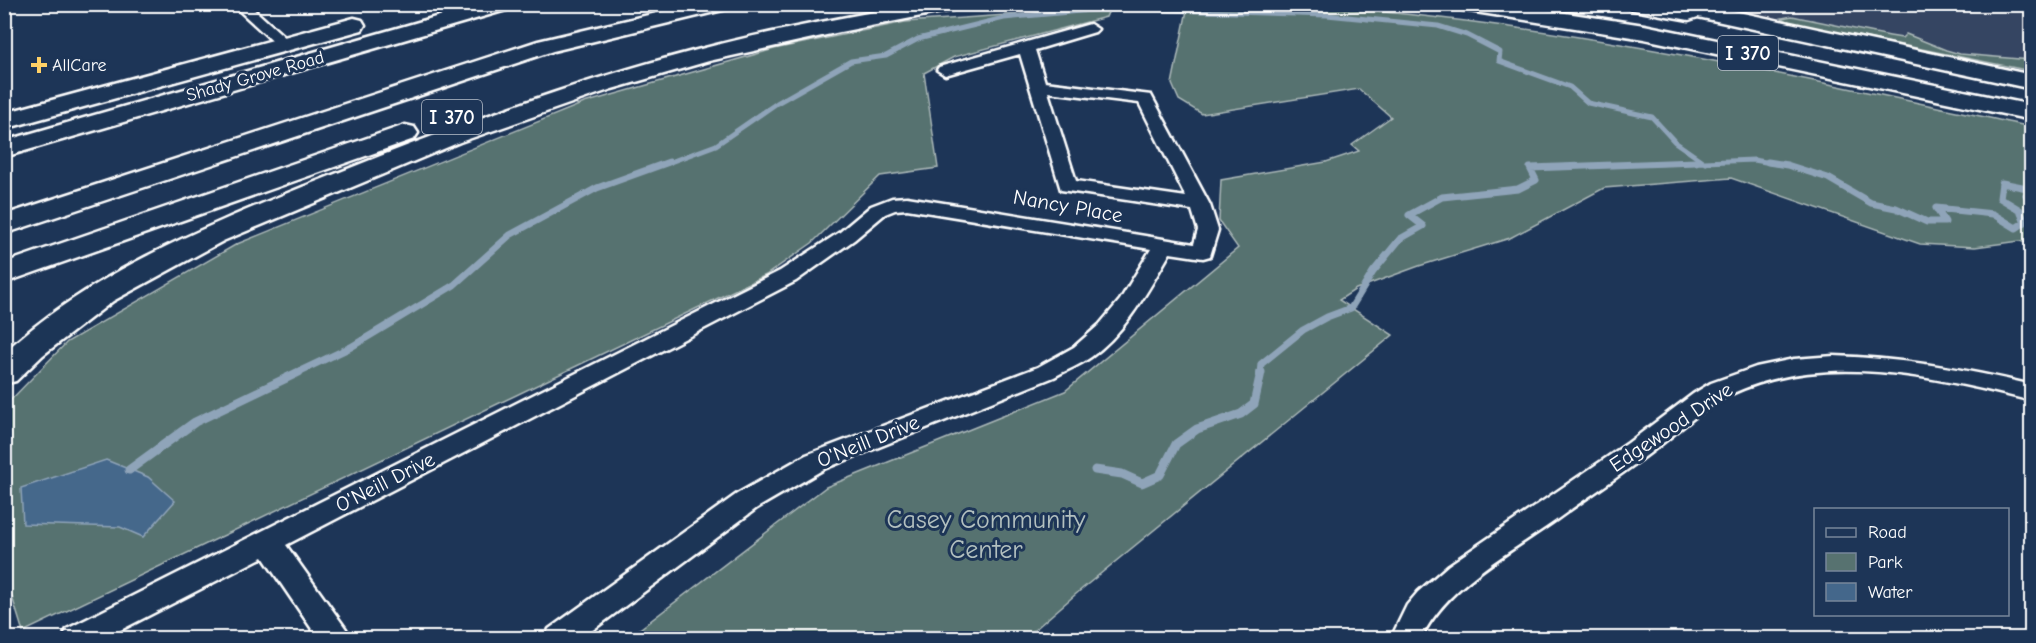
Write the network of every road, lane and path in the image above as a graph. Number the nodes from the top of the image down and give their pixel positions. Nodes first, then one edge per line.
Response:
1 (239, 4) edge
2 (506, 4) edge
3 (724, 4) edge
4 (910, 4) edge
5 (952, 4) edge
6 (1463, 4) edge
7 (1634, 4) edge
8 (1669, 4) edge
9 (369, 20) dead end
10 (1090, 29) dead end
11 (1841, 42) junction
12 (284, 44) junction
13 (1026, 48) junction
14 (945, 70) dead end
15 (2031, 81) edge
16 (1038, 86) junction
17 (2031, 113) edge
18 (4, 121) edge
19 (4, 148) edge
20 (1200, 205) junction
21 (878, 210) joint
22 (4, 225) edge
23 (1163, 246) junction
24 (4, 274) edge
25 (4, 374) edge
26 (2031, 393) edge
27 (268, 542) junction
28 (78, 639) edge
29 (335, 639) edge
30 (560, 639) edge
31 (1406, 639) edge

1 - 12 street
2 - 19 main road, Shady Grove Road
3 - 22 main road, I 370
4 - 24 main road, I 370
5 - 25 main road
6 - 17 main road, I 370
7 - 11 main road, I 370
8 - 11 main road
9 - 12 main road, Shady Grove Road
10 - 13 street
11 - 15 main road, I 370
12 - 18 main road, Shady Grove Road
13 - 14 street
13 - 16 street, Nancy Place
16 - 20 street, Nancy Place
16 - 20 street, Nancy Place
20 - 23 street, Nancy Place
21 - 23 street, Nancy Place
21 - 27 street, O'Neill Drive
23 - 30 street, O'Neill Drive
26 - 31 street, Edgewood Drive
27 - 28 street, O'Neill Drive
27 - 29 street

